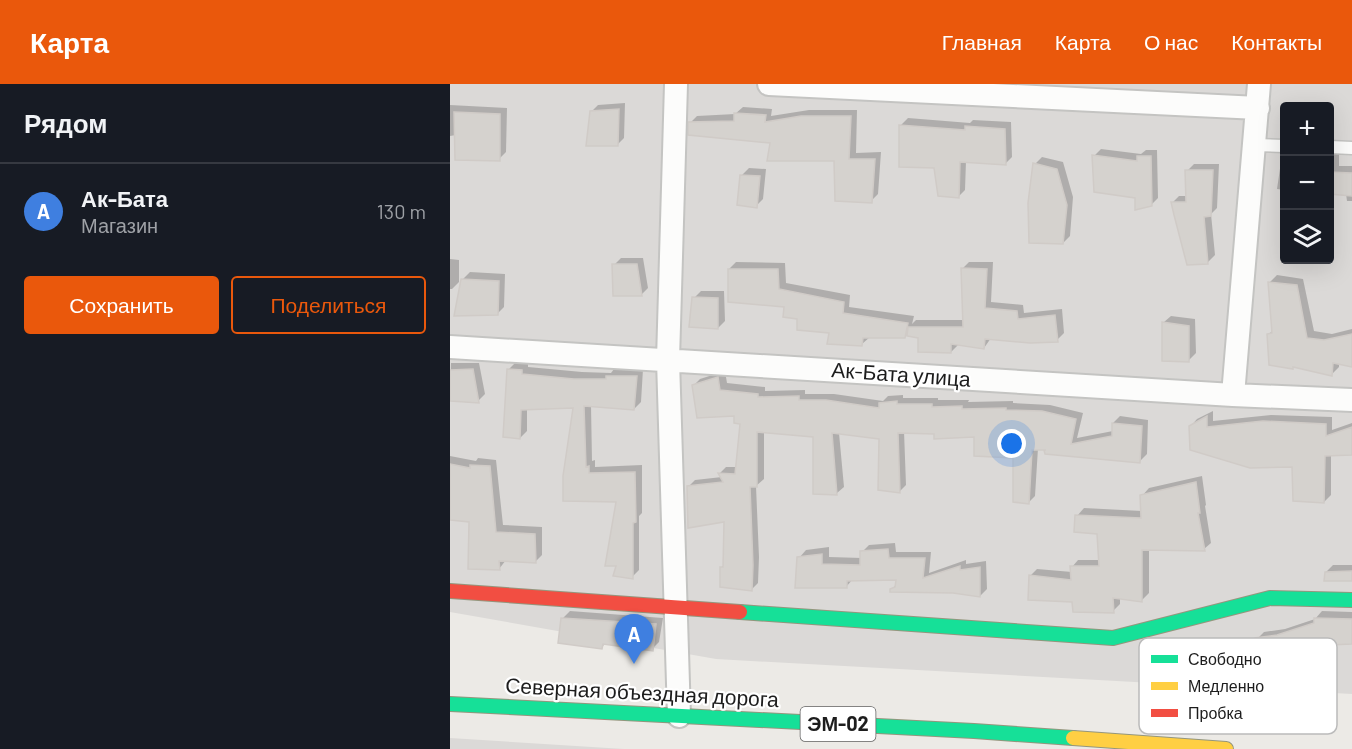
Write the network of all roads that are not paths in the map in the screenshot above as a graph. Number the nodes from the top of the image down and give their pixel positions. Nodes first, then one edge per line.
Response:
1 (676, 84) edge
2 (769, 84) edge
3 (1259, 84) edge
4 (1258, 108) junction
5 (1254, 145) junction
6 (1280, 146) edge
7 (1334, 147) edge
8 (1352, 148) edge
9 (450, 347) edge
10 (668, 360) junction
11 (1233, 395) junction
12 (1352, 400) edge
13 (450, 591) edge
14 (1352, 600) edge
15 (674, 606) junction
16 (450, 704) edge
17 (679, 716) junction
18 (1226, 749) edge

1 - 10 street
2 - 4 street
3 - 4 street
4 - 5 street
5 - 6 lane
5 - 11 street
7 - 8 lane
9 - 10 street, Ак-Бата улица
10 - 11 street, Ак-Бата улица
10 - 15 street
11 - 12 street, Ак-Бата улица
13 - 15 main road
14 - 15 main road
15 - 17 street
16 - 17 main road, Северная объездная дорога / ЭМ-02
17 - 18 main road, Северная объездная дорога / ЭМ-02

